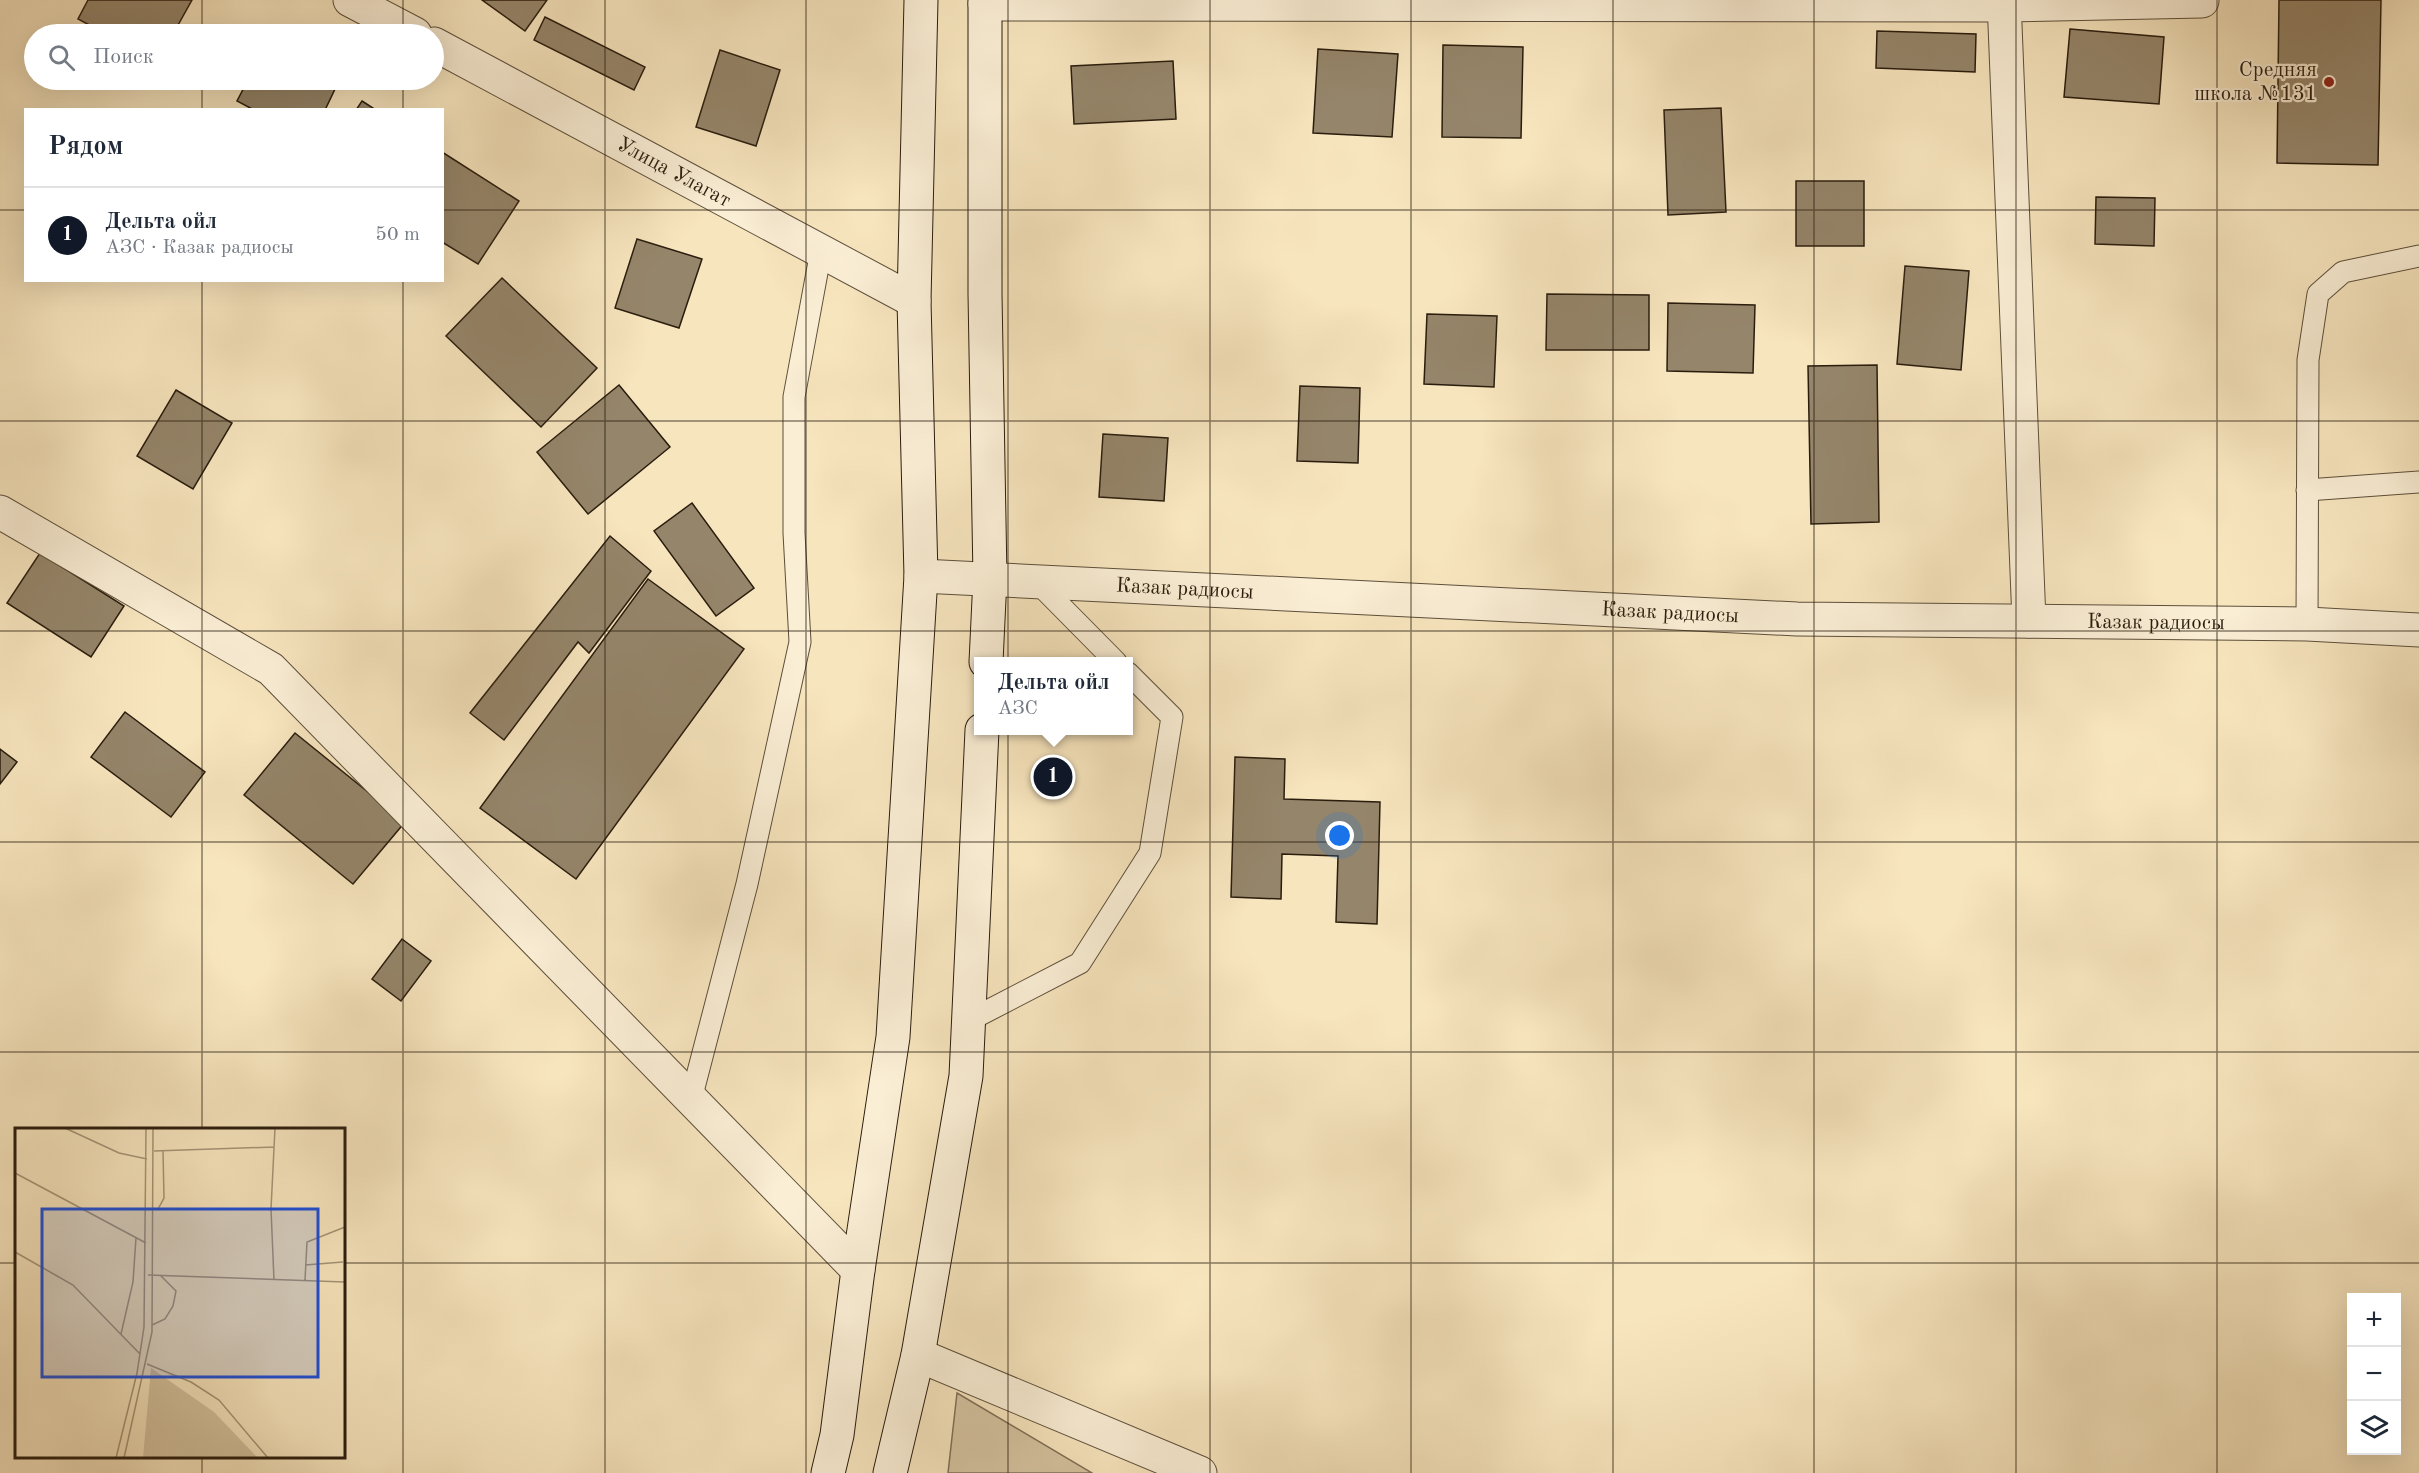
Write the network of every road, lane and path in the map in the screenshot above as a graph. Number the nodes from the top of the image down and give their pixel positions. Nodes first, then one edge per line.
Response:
1 (350, 0) edge
2 (921, 0) edge
3 (2202, 1) edge
4 (985, 2) edge
5 (1022, 2) edge
6 (2004, 2) edge
7 (396, 24) edge
8 (444, 50) edge
9 (821, 251) junction
10 (2419, 256) edge
11 (914, 301) junction
12 (2419, 482) edge
13 (2307, 490) junction
14 (0, 512) edge
15 (921, 576) junction
16 (990, 578) junction
17 (1037, 582) junction
18 (2029, 621) junction
19 (2307, 624) junction
20 (2419, 630) edge
21 (986, 657) edge
22 (1111, 657) edge
23 (1133, 678) edge
24 (982, 735) edge
25 (968, 1021) junction
26 (691, 1099) junction
27 (858, 1270) junction
28 (918, 1355) junction
29 (828, 1473) edge
30 (890, 1473) edge
31 (1200, 1473) edge

1 - 7 street
2 - 11 street
3 - 6 street
4 - 5 street
4 - 16 street
5 - 6 street
6 - 18 street
8 - 9 street, Улица Улагат
9 - 11 street, Улица Улагат
9 - 26 lane
10 - 13 lane
11 - 15 street
12 - 13 lane
13 - 19 lane
14 - 26 street
15 - 16 street, Казак радиосы
15 - 27 street
16 - 17 street, Казак радиосы
16 - 21 street
17 - 18 street, Казак радиосы
17 - 22 lane
18 - 19 street, Казак радиосы
19 - 20 street, Казак радиосы
23 - 25 lane
24 - 25 street
25 - 28 street
26 - 27 street
27 - 29 street
28 - 30 street
28 - 31 street

